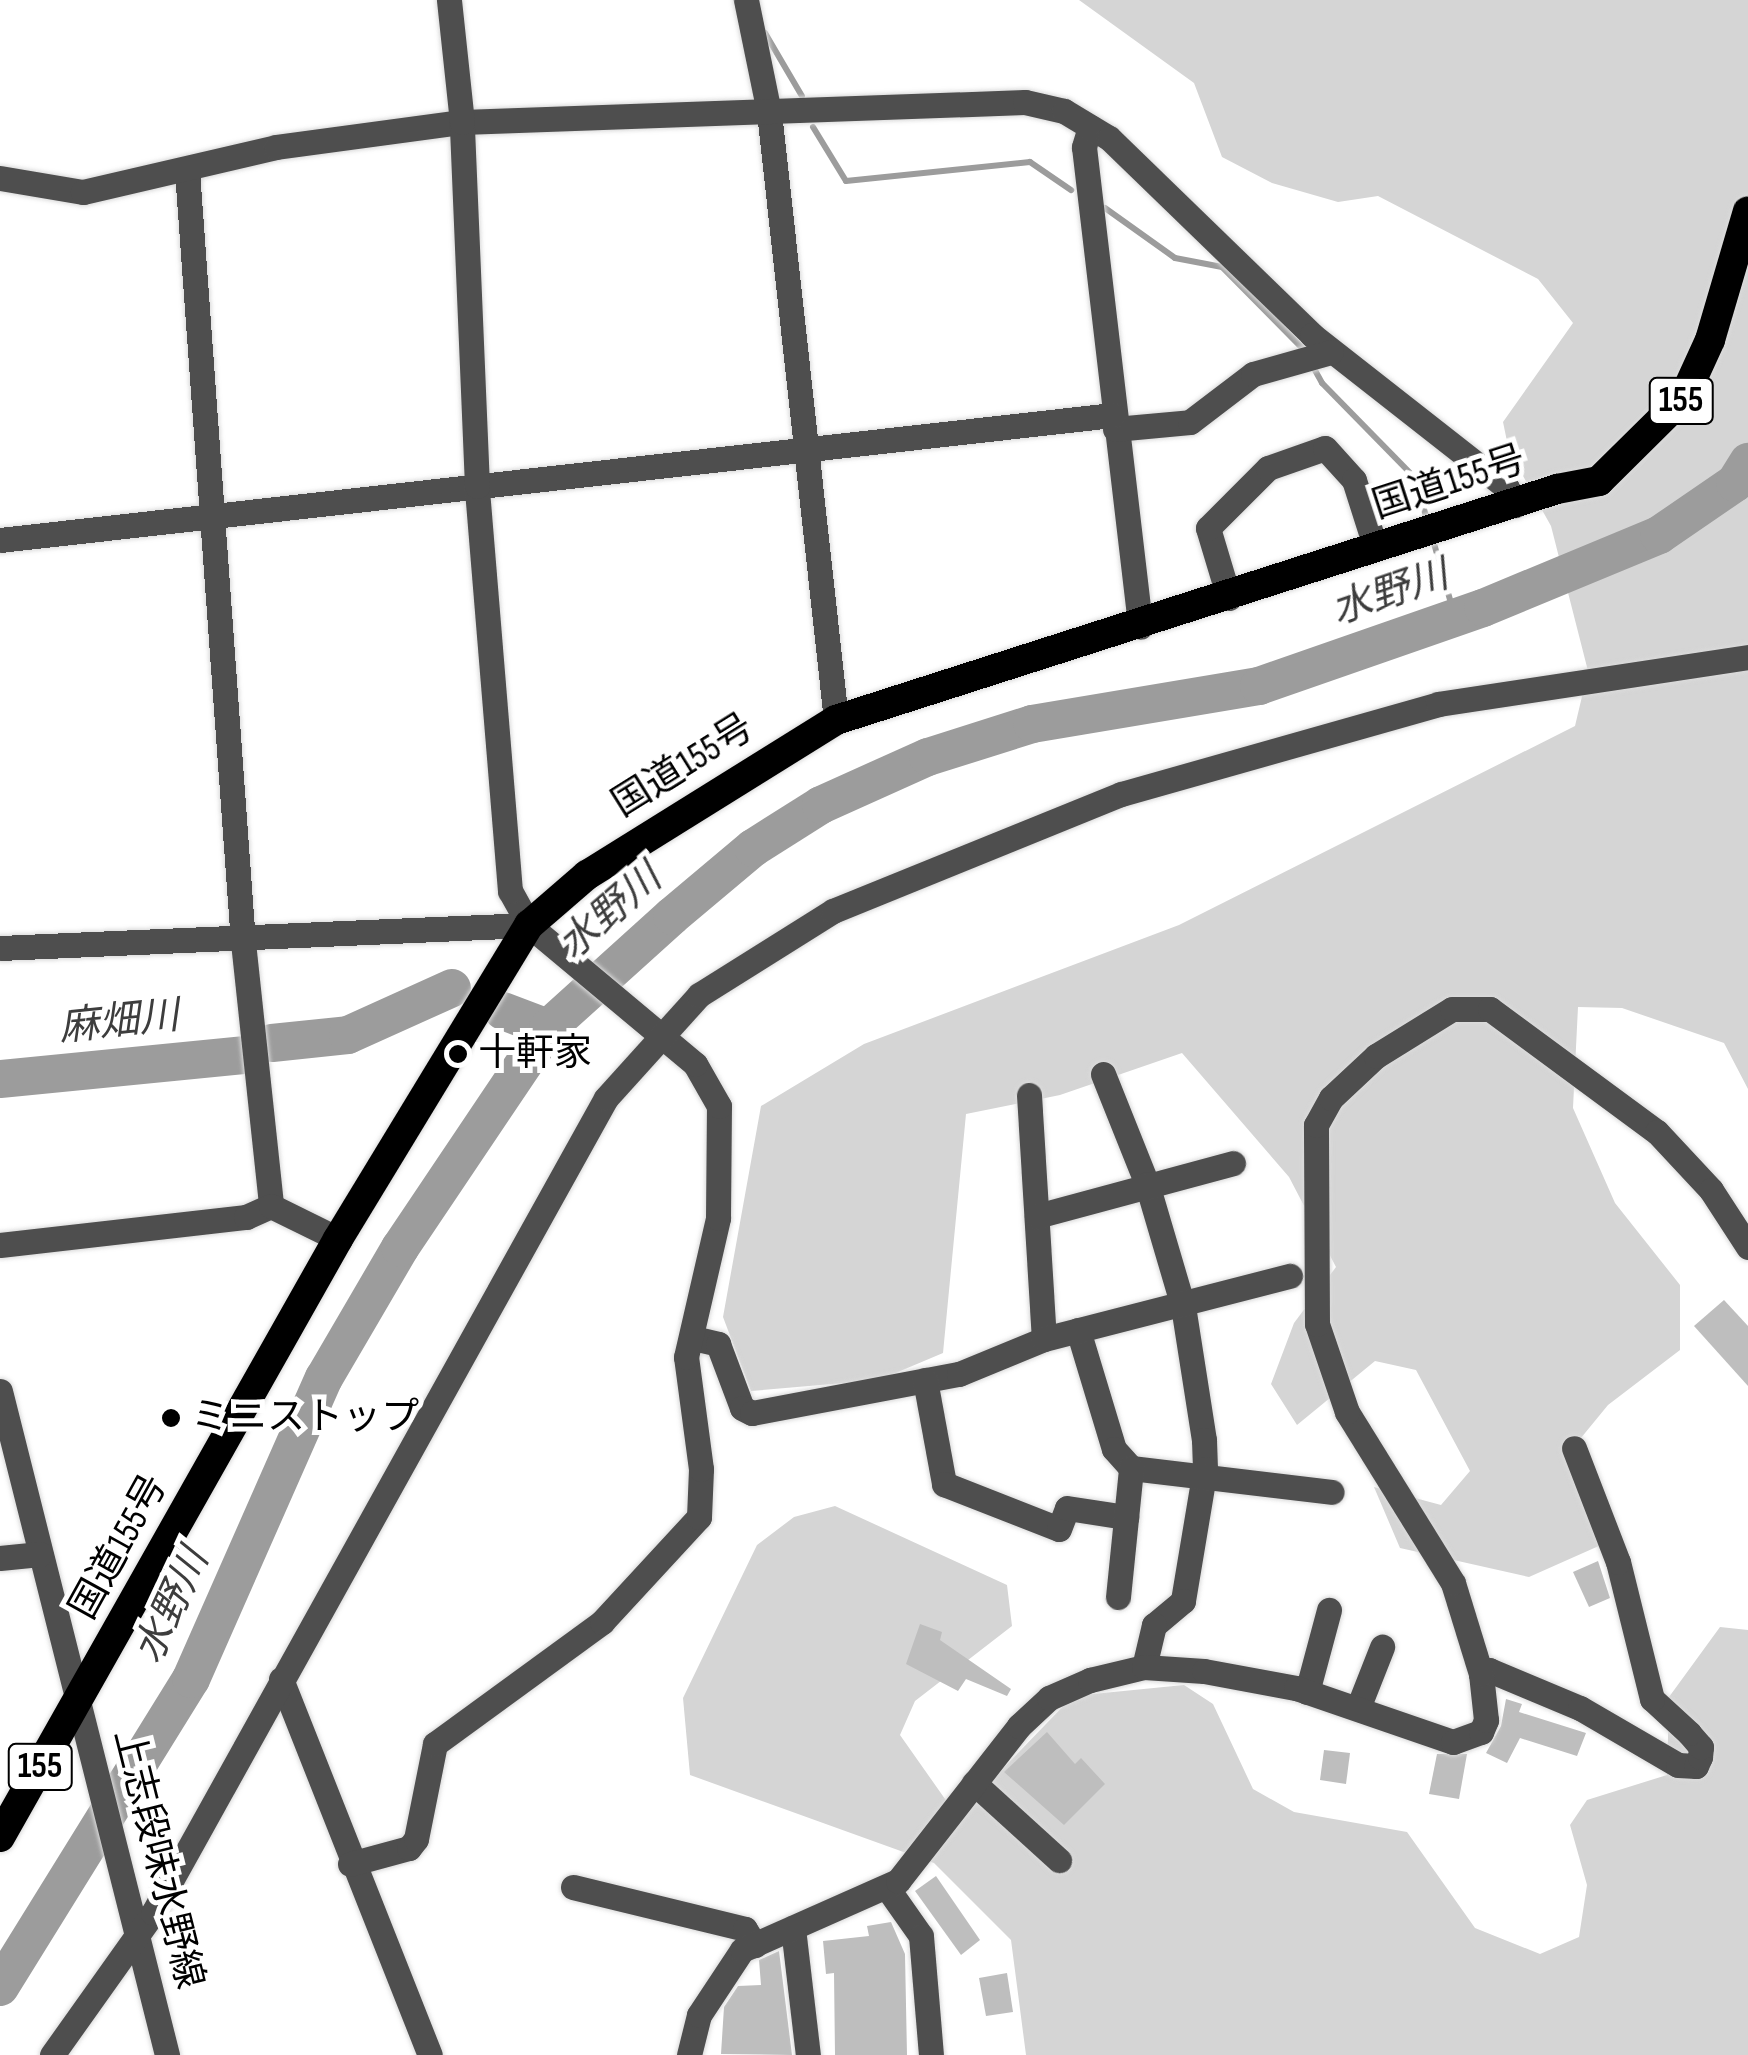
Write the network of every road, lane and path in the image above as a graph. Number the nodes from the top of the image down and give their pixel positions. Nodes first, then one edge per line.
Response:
1 (449, 0) edge
2 (746, 0) edge
3 (768, 112) junction
4 (462, 122) junction
5 (1090, 128) junction
6 (186, 171) junction
7 (0, 178) edge
8 (1748, 211) edge
9 (1331, 352) junction
10 (1114, 422) junction
11 (804, 450) junction
12 (477, 486) junction
13 (1515, 505) junction
14 (210, 516) junction
15 (0, 540) edge
16 (1376, 550) junction
17 (1229, 598) junction
18 (1140, 627) junction
19 (1748, 658) edge
20 (836, 720) junction
21 (538, 933) junction
22 (244, 942) junction
23 (0, 948) edge
24 (664, 1034) junction
25 (1103, 1074) dead end
26 (1029, 1094) dead end
27 (1234, 1163) dead end
28 (1148, 1186) junction
29 (271, 1206) junction
30 (1037, 1216) junction
31 (338, 1239) junction
32 (0, 1245) edge
33 (1748, 1247) edge
34 (1290, 1276) dead end
35 (1182, 1306) junction
36 (1078, 1330) junction
37 (693, 1338) junction
38 (1044, 1339) junction
39 (925, 1380) junction
40 (0, 1394) edge
41 (1574, 1448) dead end
42 (1131, 1468) junction
43 (1204, 1477) junction
44 (1332, 1492) dead end
45 (1126, 1517) junction
46 (40, 1554) junction
47 (0, 1558) edge
48 (1118, 1597) dead end
49 (1329, 1610) dead end
50 (1382, 1647) dead end
51 (1144, 1667) junction
52 (1482, 1674) junction
53 (281, 1679) junction
54 (1307, 1692) junction
55 (80, 1697) junction
56 (1358, 1708) junction
57 (974, 1783) junction
58 (0, 1837) edge
59 (1059, 1860) dead end
60 (350, 1864) junction
61 (573, 1887) dead end
62 (888, 1889) junction
63 (794, 1928) junction
64 (137, 1930) junction
65 (755, 1945) junction
66 (52, 2055) edge
67 (167, 2055) edge
68 (430, 2055) edge
69 (689, 2055) edge
70 (808, 2055) edge
71 (930, 2055) edge

1 - 4 street
2 - 3 street
3 - 4 street
3 - 5 street
3 - 11 street
4 - 6 street
4 - 12 street
5 - 9 street
5 - 10 street
6 - 7 street
6 - 14 street
8 - 13 highway, 国道155号 / 155
9 - 10 street
9 - 13 street
10 - 11 street
10 - 18 street
11 - 12 street
11 - 20 street
12 - 14 street
12 - 21 street
13 - 16 highway, 国道155号 / 155
14 - 15 street
14 - 22 street
16 - 17 highway, 国道155号 / 155
16 - 17 street
17 - 18 highway, 国道155号 / 155
18 - 20 highway, 国道155号 / 155
19 - 24 street
20 - 21 highway, 国道155号 / 155
21 - 22 street
21 - 24 street
21 - 31 highway, 国道155号 / 155
22 - 23 street
22 - 29 street
24 - 37 street
24 - 53 street
25 - 28 street
26 - 30 street
27 - 28 street
28 - 30 street
28 - 35 street
29 - 31 street
29 - 32 street
30 - 38 street
31 - 55 highway, 国道155号 / 155
33 - 52 street
34 - 35 street
35 - 36 street
35 - 43 street
36 - 38 street
36 - 42 street
37 - 39 street
37 - 60 street
38 - 39 street
39 - 45 street
40 - 46 street, 上志段味水野線
41 - 52 street
42 - 43 street
42 - 45 street
43 - 44 street
43 - 51 street
45 - 48 street
46 - 47 street
46 - 55 street, 上志段味水野線
49 - 54 street
50 - 56 street
51 - 54 street
51 - 57 street
52 - 56 street
53 - 60 street
53 - 64 street
54 - 56 street
55 - 58 highway, 国道155号 / 155
55 - 64 street, 上志段味水野線
57 - 59 street
57 - 62 street
60 - 68 street
61 - 65 street
62 - 63 street
62 - 71 street
63 - 65 street
63 - 70 street
64 - 66 street
64 - 67 street, 上志段味水野線
65 - 69 street

